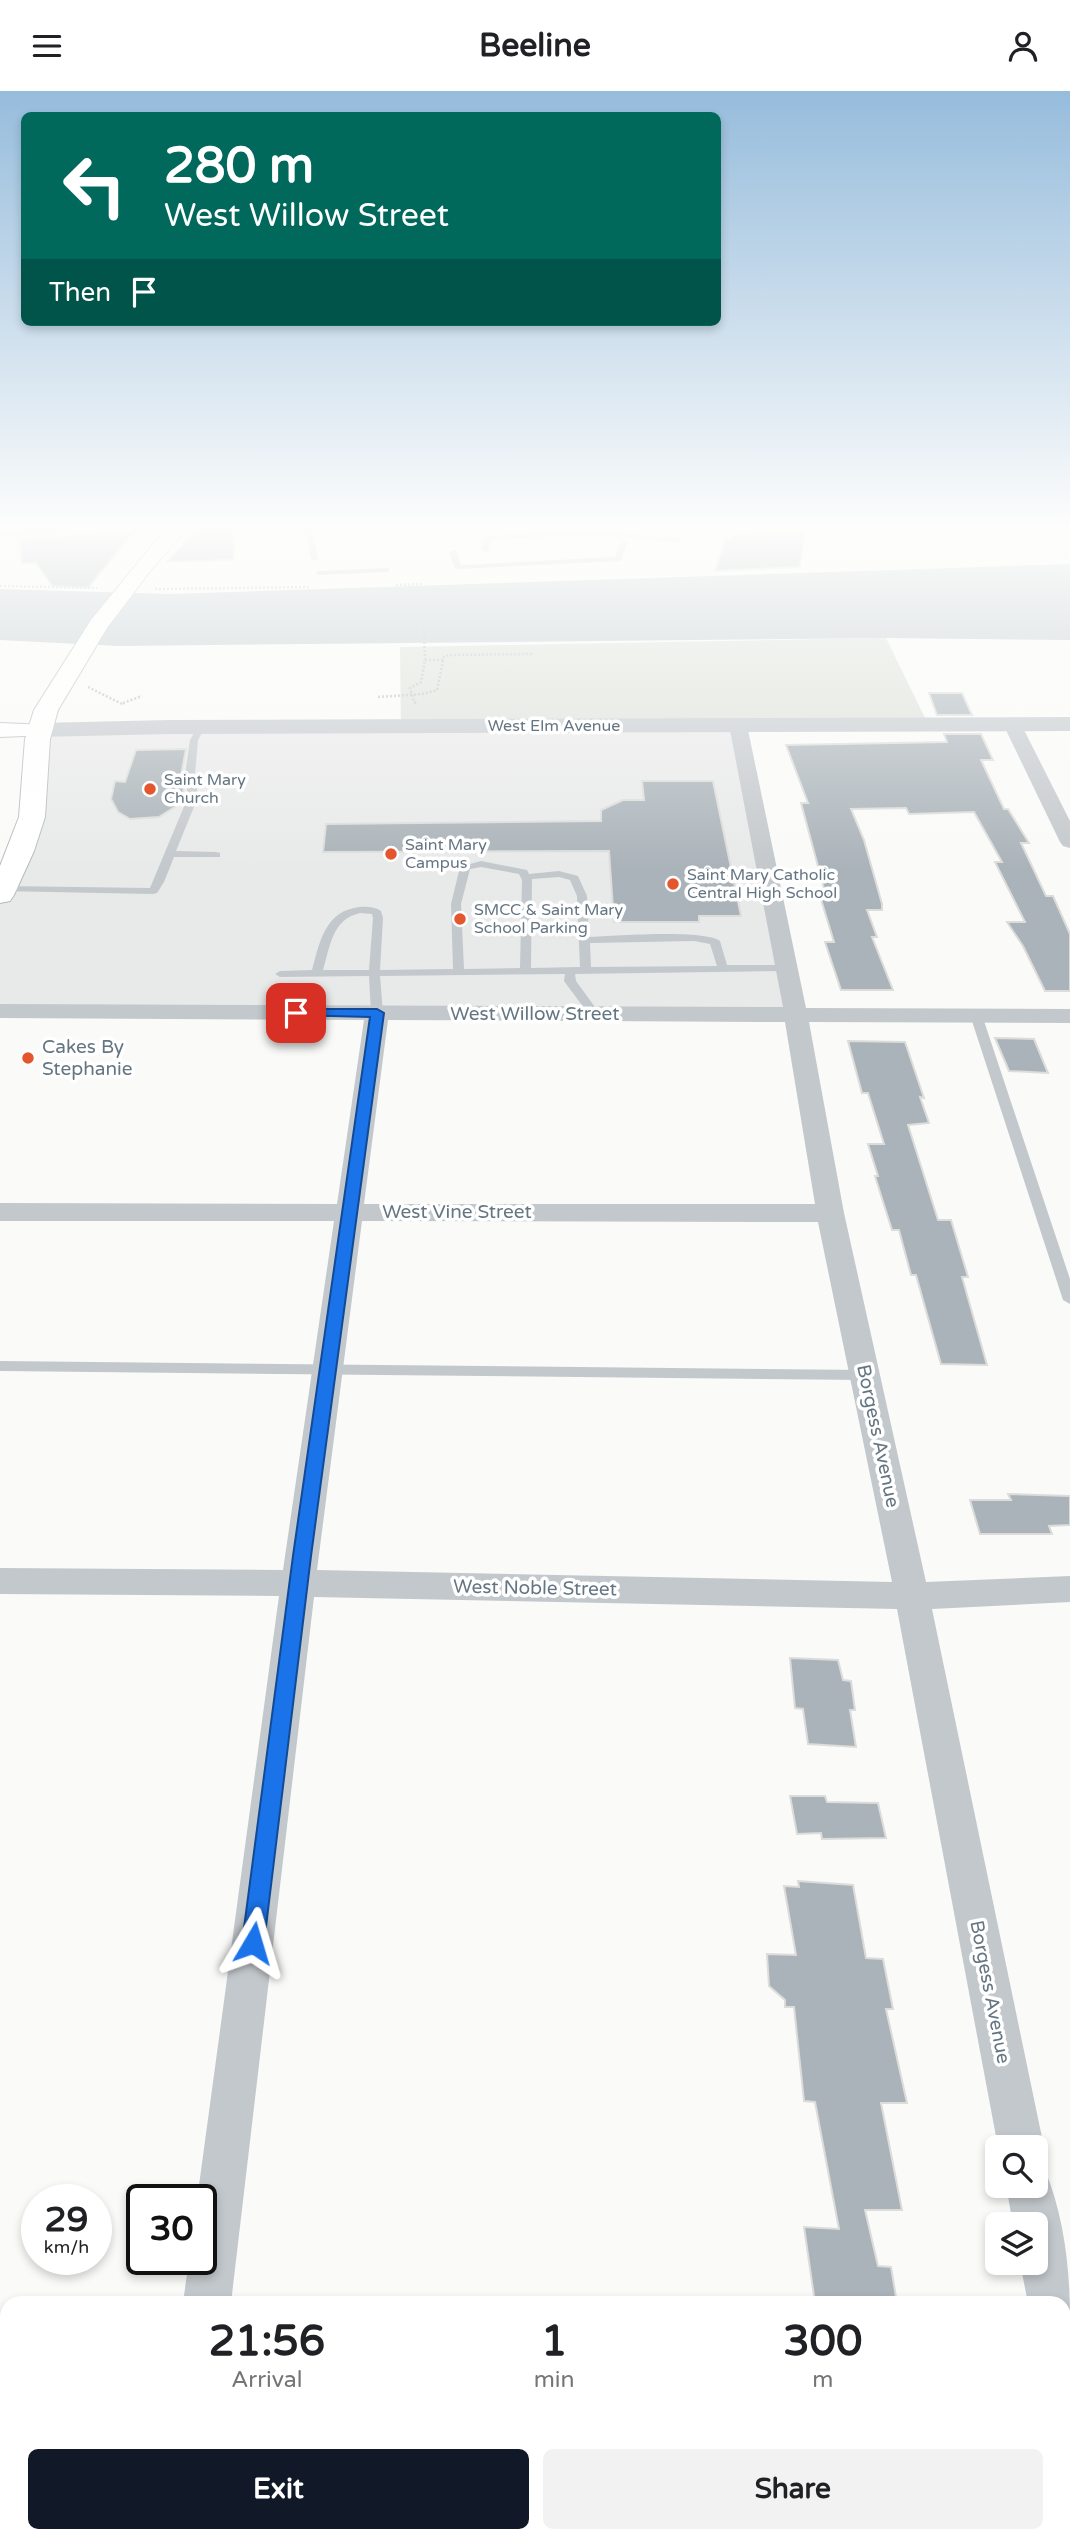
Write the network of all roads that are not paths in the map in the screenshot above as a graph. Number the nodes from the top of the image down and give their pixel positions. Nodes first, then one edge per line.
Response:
1 (89, 641) edge
2 (1012, 724) junction
3 (1070, 724) edge
4 (738, 725) junction
5 (201, 727) junction
6 (0, 730) edge
7 (38, 730) junction
8 (1070, 842) edge
9 (169, 854) junction
10 (216, 855) dead end
11 (525, 877) junction
12 (2, 887) edge
13 (584, 940) junction
14 (787, 968) junction
15 (723, 969) junction
16 (525, 971) junction
17 (570, 971) junction
18 (586, 971) junction
19 (459, 972) junction
20 (317, 973) junction
21 (374, 973) junction
22 (280, 974) dead end
23 (0, 1011) edge
24 (377, 1013) junction
25 (594, 1014) junction
26 (796, 1015) junction
27 (976, 1015) junction
28 (1070, 1016) edge
29 (0, 1212) edge
30 (348, 1212) junction
31 (830, 1213) junction
32 (1070, 1300) edge
33 (0, 1366) edge
34 (327, 1370) junction
35 (864, 1375) junction
36 (0, 1581) edge
37 (298, 1583) junction
38 (1070, 1589) edge
39 (912, 1596) junction
40 (1019, 2135) edge
41 (1030, 2198) edge
42 (208, 2296) edge
43 (1051, 2296) edge

1 - 7 main road
2 - 3 street, West Elm Avenue
2 - 4 street, West Elm Avenue
2 - 8 street
4 - 5 street, West Elm Avenue
4 - 14 street, Borgess Avenue
5 - 7 street, West Elm Avenue
5 - 9 lane
6 - 7 main road
7 - 12 main road
9 - 10 lane
9 - 12 lane
11 - 13 lane
11 - 16 lane
11 - 19 lane
13 - 15 lane
13 - 18 lane
14 - 15 lane
14 - 26 street, Borgess Avenue
15 - 18 lane
16 - 17 lane
16 - 19 lane
17 - 18 lane
17 - 25 lane
19 - 21 lane
20 - 21 lane
20 - 21 lane
20 - 22 lane
21 - 24 lane
23 - 24 street, West Willow Street
24 - 25 street, West Willow Street
24 - 30 street
25 - 26 street, West Willow Street
26 - 27 street, West Willow Street
26 - 31 street, Borgess Avenue
27 - 28 street, West Willow Street
27 - 32 lane
29 - 30 street, West Vine Street
30 - 31 street, West Vine Street
30 - 34 street
31 - 35 street, Borgess Avenue
33 - 34 lane
34 - 35 lane
34 - 37 street
35 - 39 street, Borgess Avenue
36 - 37 street, West Noble Street
37 - 39 street, West Noble Street
37 - 42 street
38 - 39 street, West Noble Street
39 - 40 street, Borgess Avenue
41 - 43 street

